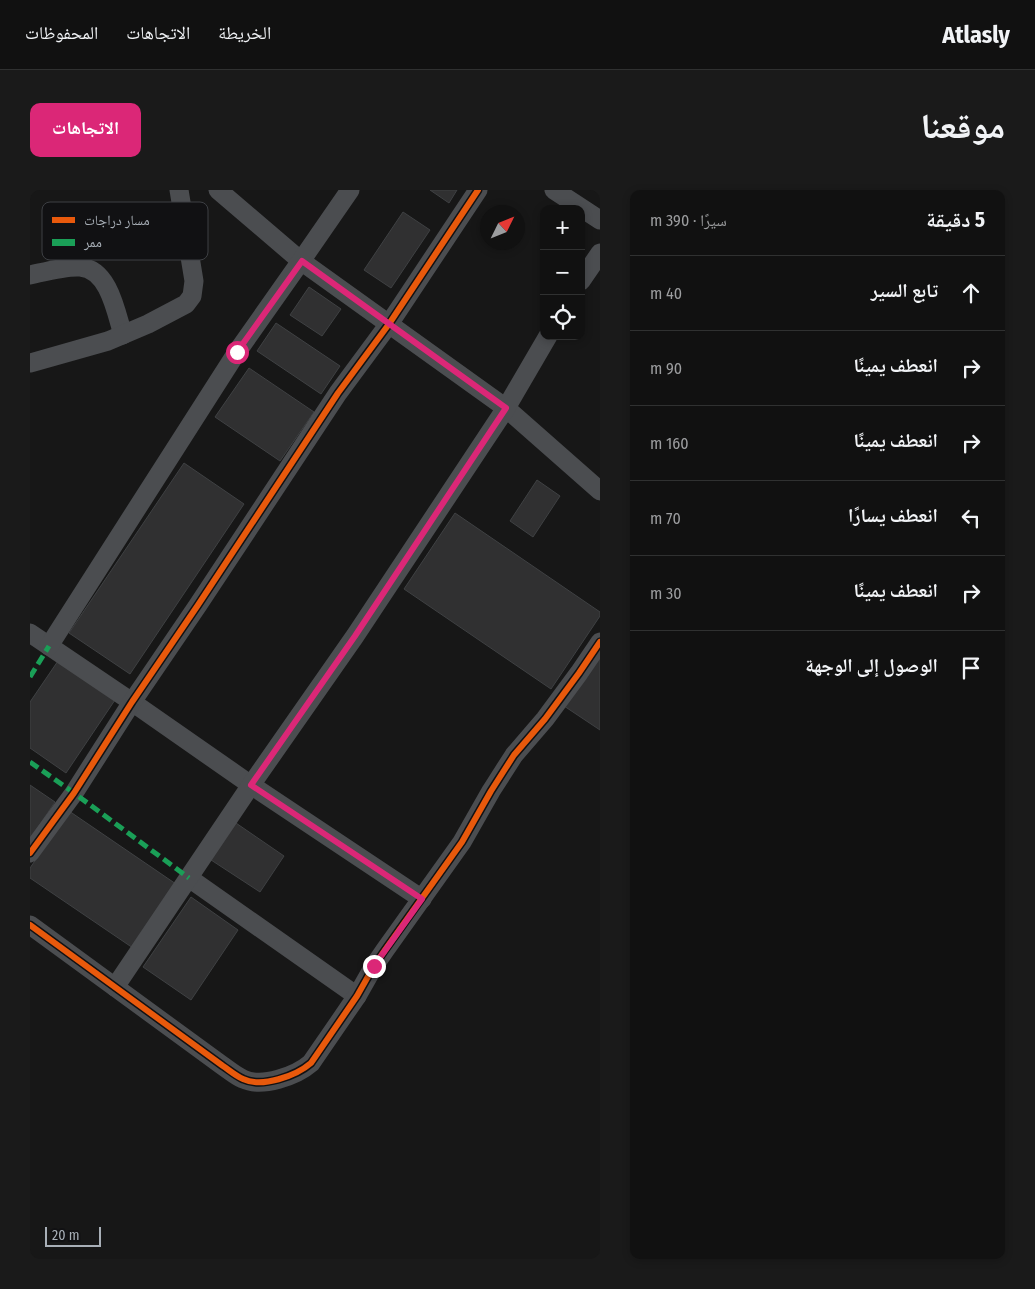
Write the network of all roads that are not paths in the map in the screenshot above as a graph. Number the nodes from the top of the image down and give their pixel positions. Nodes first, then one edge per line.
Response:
1 (218, 190) edge
2 (350, 190) edge
3 (478, 190) edge
4 (554, 190) edge
5 (600, 220) edge
6 (600, 253) edge
7 (191, 260) edge
8 (302, 261) junction
9 (30, 275) edge
10 (585, 275) edge
11 (389, 324) junction
12 (123, 335) junction
13 (546, 340) edge
14 (30, 363) edge
15 (506, 408) junction
16 (600, 491) edge
17 (30, 633) edge
18 (600, 642) edge
19 (49, 646) junction
20 (132, 702) junction
21 (251, 785) junction
22 (30, 853) edge
23 (189, 878) junction
24 (422, 899) junction
25 (30, 925) edge
26 (115, 987) junction
27 (357, 996) junction

1 - 8 street
2 - 8 street
3 - 11 street
4 - 5 street
6 - 10 street
7 - 12 street
8 - 11 street
8 - 19 street
9 - 12 street
11 - 15 street
11 - 20 street
12 - 14 street
13 - 15 street
15 - 16 street
15 - 21 street
17 - 19 street
18 - 24 street
19 - 20 street
20 - 21 street
20 - 22 street
21 - 23 street
21 - 24 street
23 - 26 street
23 - 27 street
24 - 27 street
25 - 26 street
26 - 27 street

